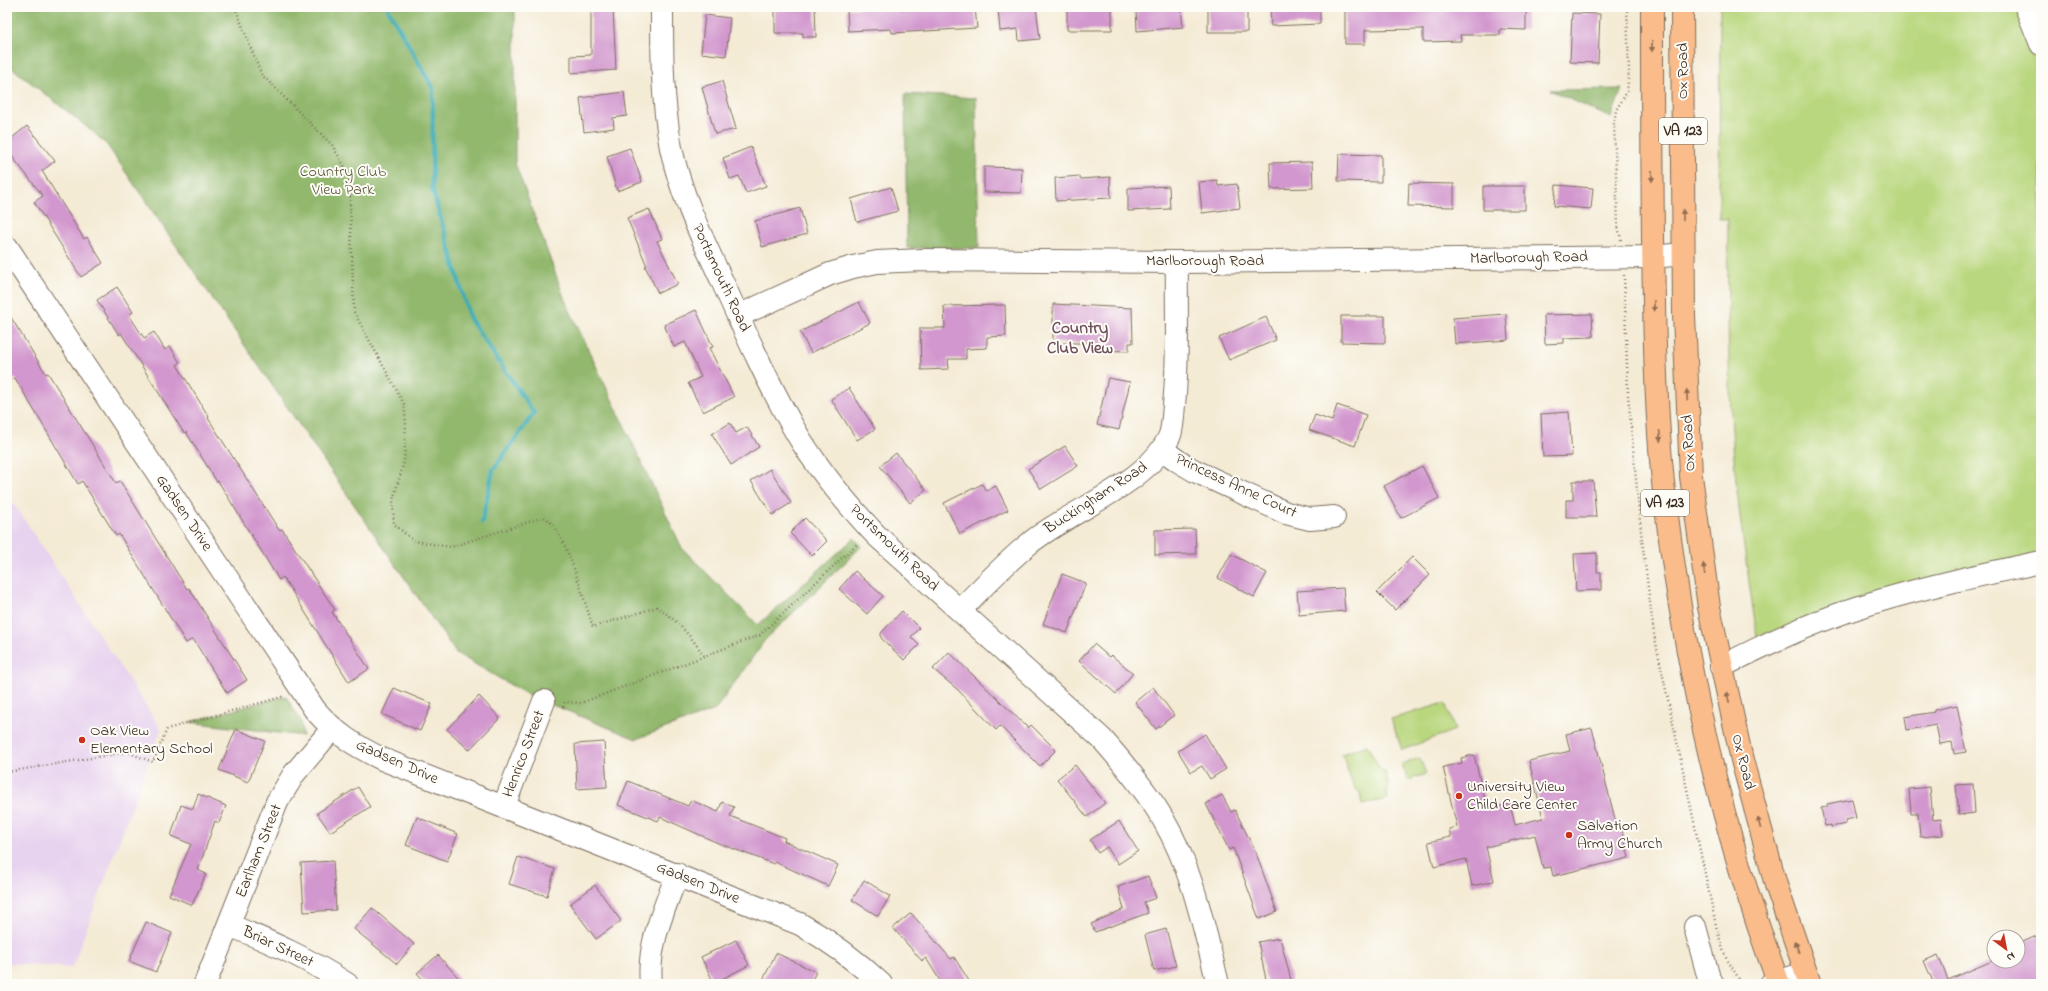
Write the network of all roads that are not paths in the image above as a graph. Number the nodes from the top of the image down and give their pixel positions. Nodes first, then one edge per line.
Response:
1 (662, 7) edge
2 (1652, 7) edge
3 (1682, 7) edge
4 (2026, 7) edge
5 (2041, 44) edge
6 (7, 247) edge
7 (1683, 254) junction
8 (1653, 257) junction
9 (1177, 262) junction
10 (738, 316) junction
11 (1163, 450) junction
12 (1334, 517) dead end
13 (2041, 562) edge
14 (960, 610) junction
15 (1721, 667) junction
16 (544, 701) road end
17 (332, 729) junction
18 (504, 806) junction
19 (677, 874) junction
20 (229, 925) junction
21 (1695, 927) dead end
22 (1808, 978) edge
23 (1776, 983) edge
24 (205, 984) edge
25 (347, 984) edge
26 (650, 984) edge
27 (881, 984) edge
28 (1218, 984) edge
29 (1713, 984) edge

1 - 10 street, Portsmouth Road
2 -> 8 main road, Ox Road / VA 123
7 -> 3 main road, Ox Road / VA 123
4 - 5 street
6 - 17 street, Gadsen Drive
7 - 8 street, Marlborough Road
15 -> 7 main road, Ox Road / VA 123
8 - 9 street, Marlborough Road
8 -> 23 main road, Ox Road / VA 123
9 - 10 street, Marlborough Road
9 - 11 street, Buckingham Road
10 - 14 street, Portsmouth Road
11 - 12 street, Princess Anne Court
11 - 14 street, Buckingham Road
13 - 15 street
14 - 28 street, Portsmouth Road
22 -> 15 main road, Ox Road / VA 123
16 - 18 street, Henrico Street
17 - 18 street, Gadsen Drive
17 - 20 street, Earlham Street
18 - 19 street, Gadsen Drive
19 - 26 street
19 - 27 street, Gadsen Drive
20 - 24 street, Earlham Street
20 - 25 street, Briar Street
21 - 29 street
22 - 23 street

